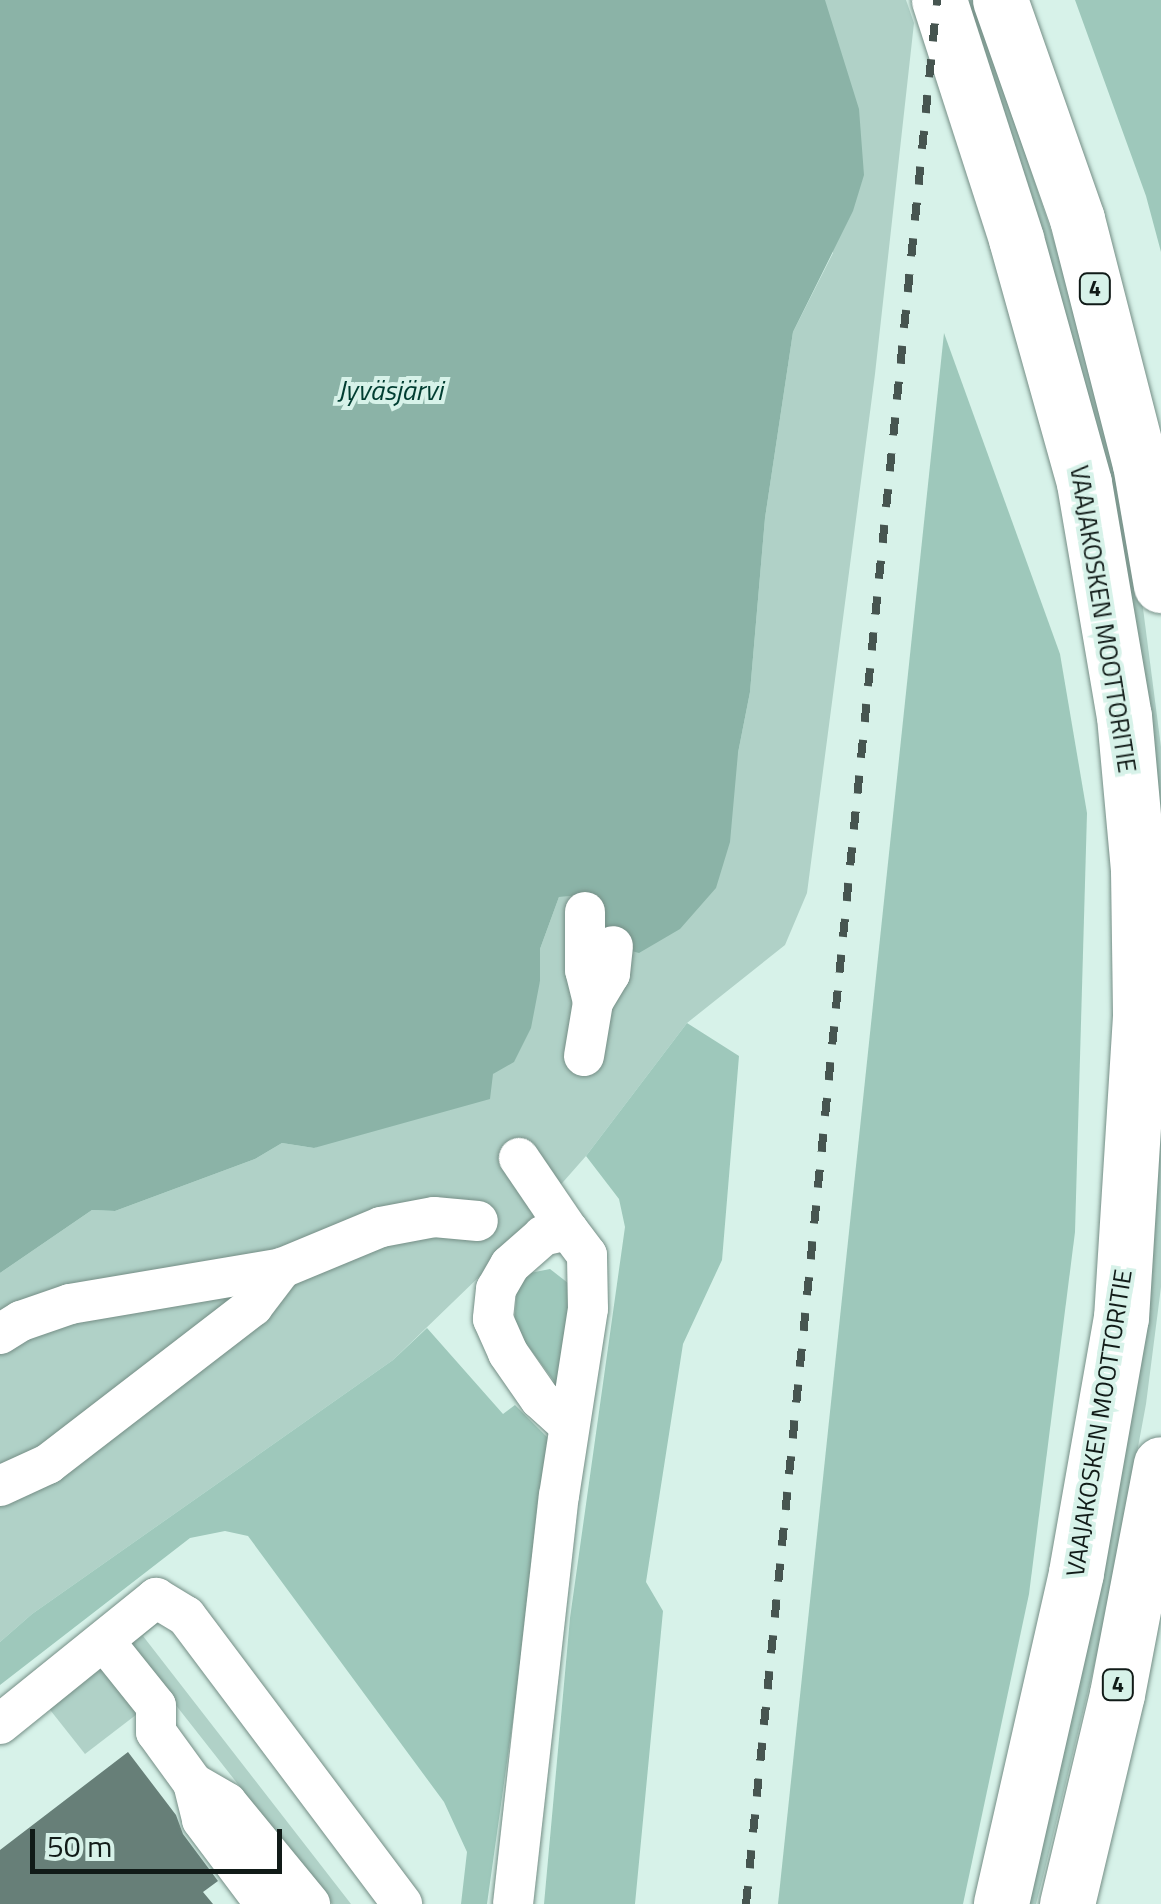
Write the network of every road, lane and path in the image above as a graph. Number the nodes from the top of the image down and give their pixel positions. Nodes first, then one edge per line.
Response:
1 (939, 0) edge
2 (1000, 0) edge
3 (1161, 585) edge
4 (585, 912) dead end
5 (613, 946) dead end
6 (593, 1002) junction
7 (584, 1056) dead end
8 (519, 1158) dead end
9 (478, 1221) dead end
10 (568, 1230) junction
11 (282, 1268) junction
12 (0, 1334) edge
13 (569, 1425) junction
14 (1161, 1464) edge
15 (0, 1486) edge
16 (104, 1641) junction
17 (0, 1724) edge
18 (193, 1783) junction
19 (265, 1904) edge
20 (310, 1904) edge
21 (402, 1904) edge
22 (512, 1904) edge
23 (1000, 1904) edge
24 (1067, 1904) edge

1 - 23 highway, VAAJAKOSKEN MOOTTORITIE
2 - 3 highway, 4
4 - 6 street
5 - 6 street
6 - 7 street
8 - 10 street
9 - 11 street
10 - 13 street
10 - 13 street
11 - 12 street
11 - 15 street
13 - 22 street
14 - 24 highway, 4
16 - 17 street
16 - 18 street
16 - 21 street
18 - 19 street
18 - 20 street

